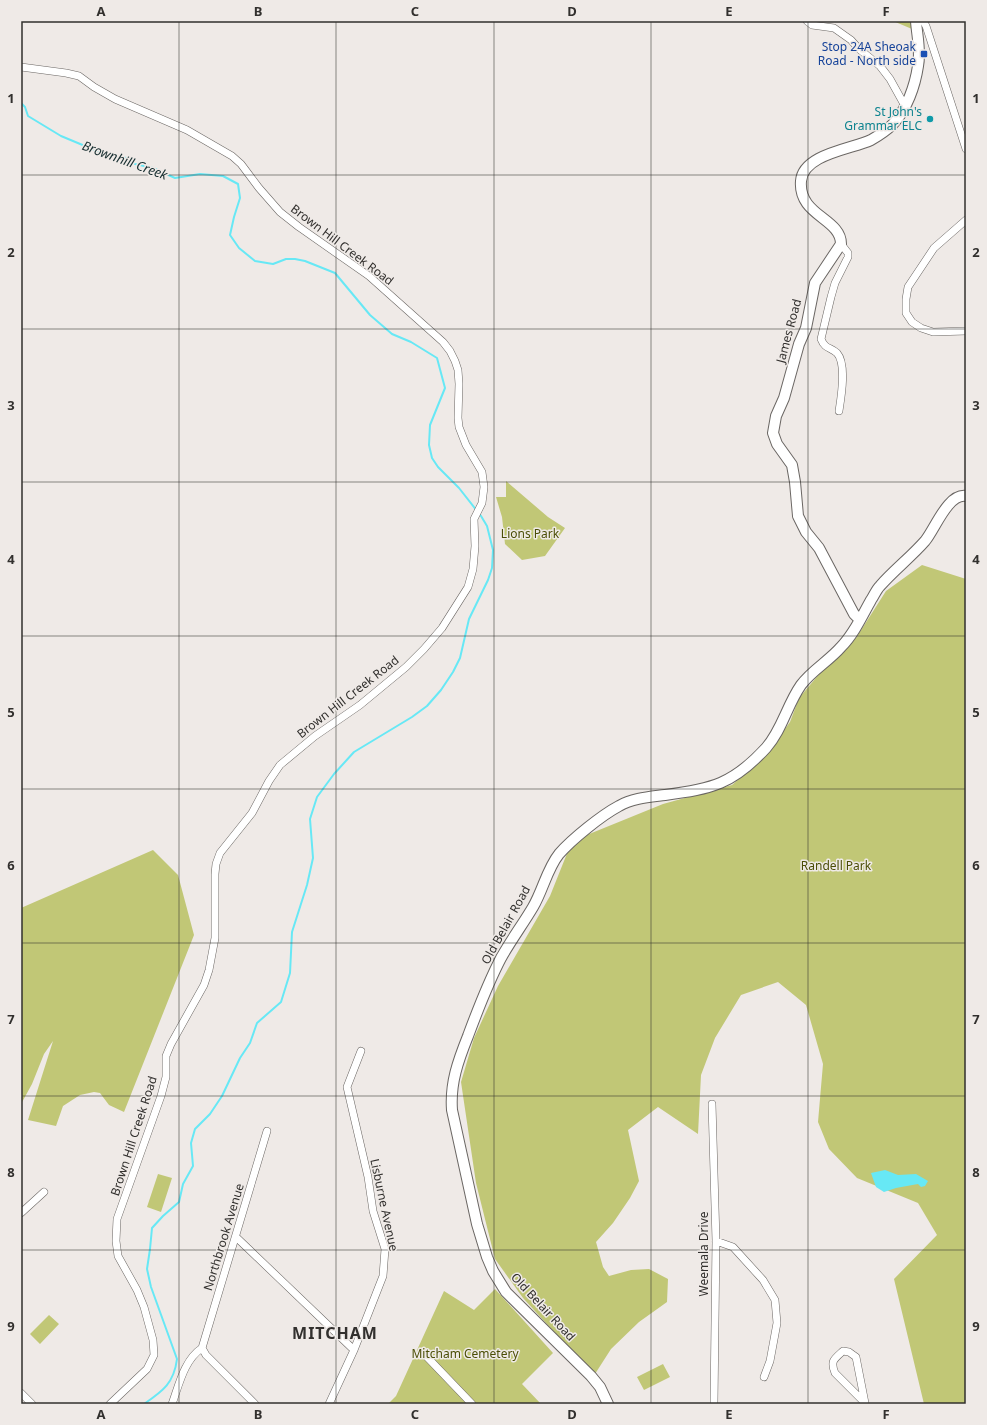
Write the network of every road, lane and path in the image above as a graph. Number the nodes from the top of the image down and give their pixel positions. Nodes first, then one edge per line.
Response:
1 (807, 21) edge
2 (916, 21) edge
3 (923, 21) edge
4 (21, 68) edge
5 (905, 106) junction
6 (966, 149) edge
7 (966, 220) edge
8 (841, 244) junction
9 (966, 331) edge
10 (839, 411) dead end
11 (966, 496) edge
12 (860, 620) junction
13 (361, 1051) dead end
14 (712, 1104) dead end
15 (267, 1131) dead end
16 (44, 1192) dead end
17 (21, 1213) edge
18 (236, 1237) junction
19 (716, 1241) junction
20 (202, 1348) junction
21 (354, 1350) junction
22 (427, 1357) dead end
23 (764, 1377) dead end
24 (21, 1393) edge
25 (32, 1404) edge
26 (110, 1404) edge
27 (172, 1404) edge
28 (255, 1404) edge
29 (329, 1404) edge
30 (472, 1404) edge
31 (608, 1404) edge
32 (714, 1404) edge
33 (865, 1404) edge

1 - 5 street
2 - 5 main road
3 - 6 street
4 - 26 street, Brown Hill Creek Road
5 - 8 main road
7 - 9 street
8 - 10 street
8 - 12 main road, James Road
11 - 12 main road, Old Belair Road
12 - 31 main road, Old Belair Road
13 - 21 street, Lisburne Avenue
14 - 19 street, Weemala Drive
15 - 18 street, Northbrook Avenue
16 - 17 street
18 - 20 street, Northbrook Avenue
18 - 21 street
19 - 23 street
19 - 32 street, Weemala Drive
20 - 27 street
20 - 28 street
21 - 29 street, Lisburne Avenue
22 - 30 street
24 - 25 street
33 - 33 street

